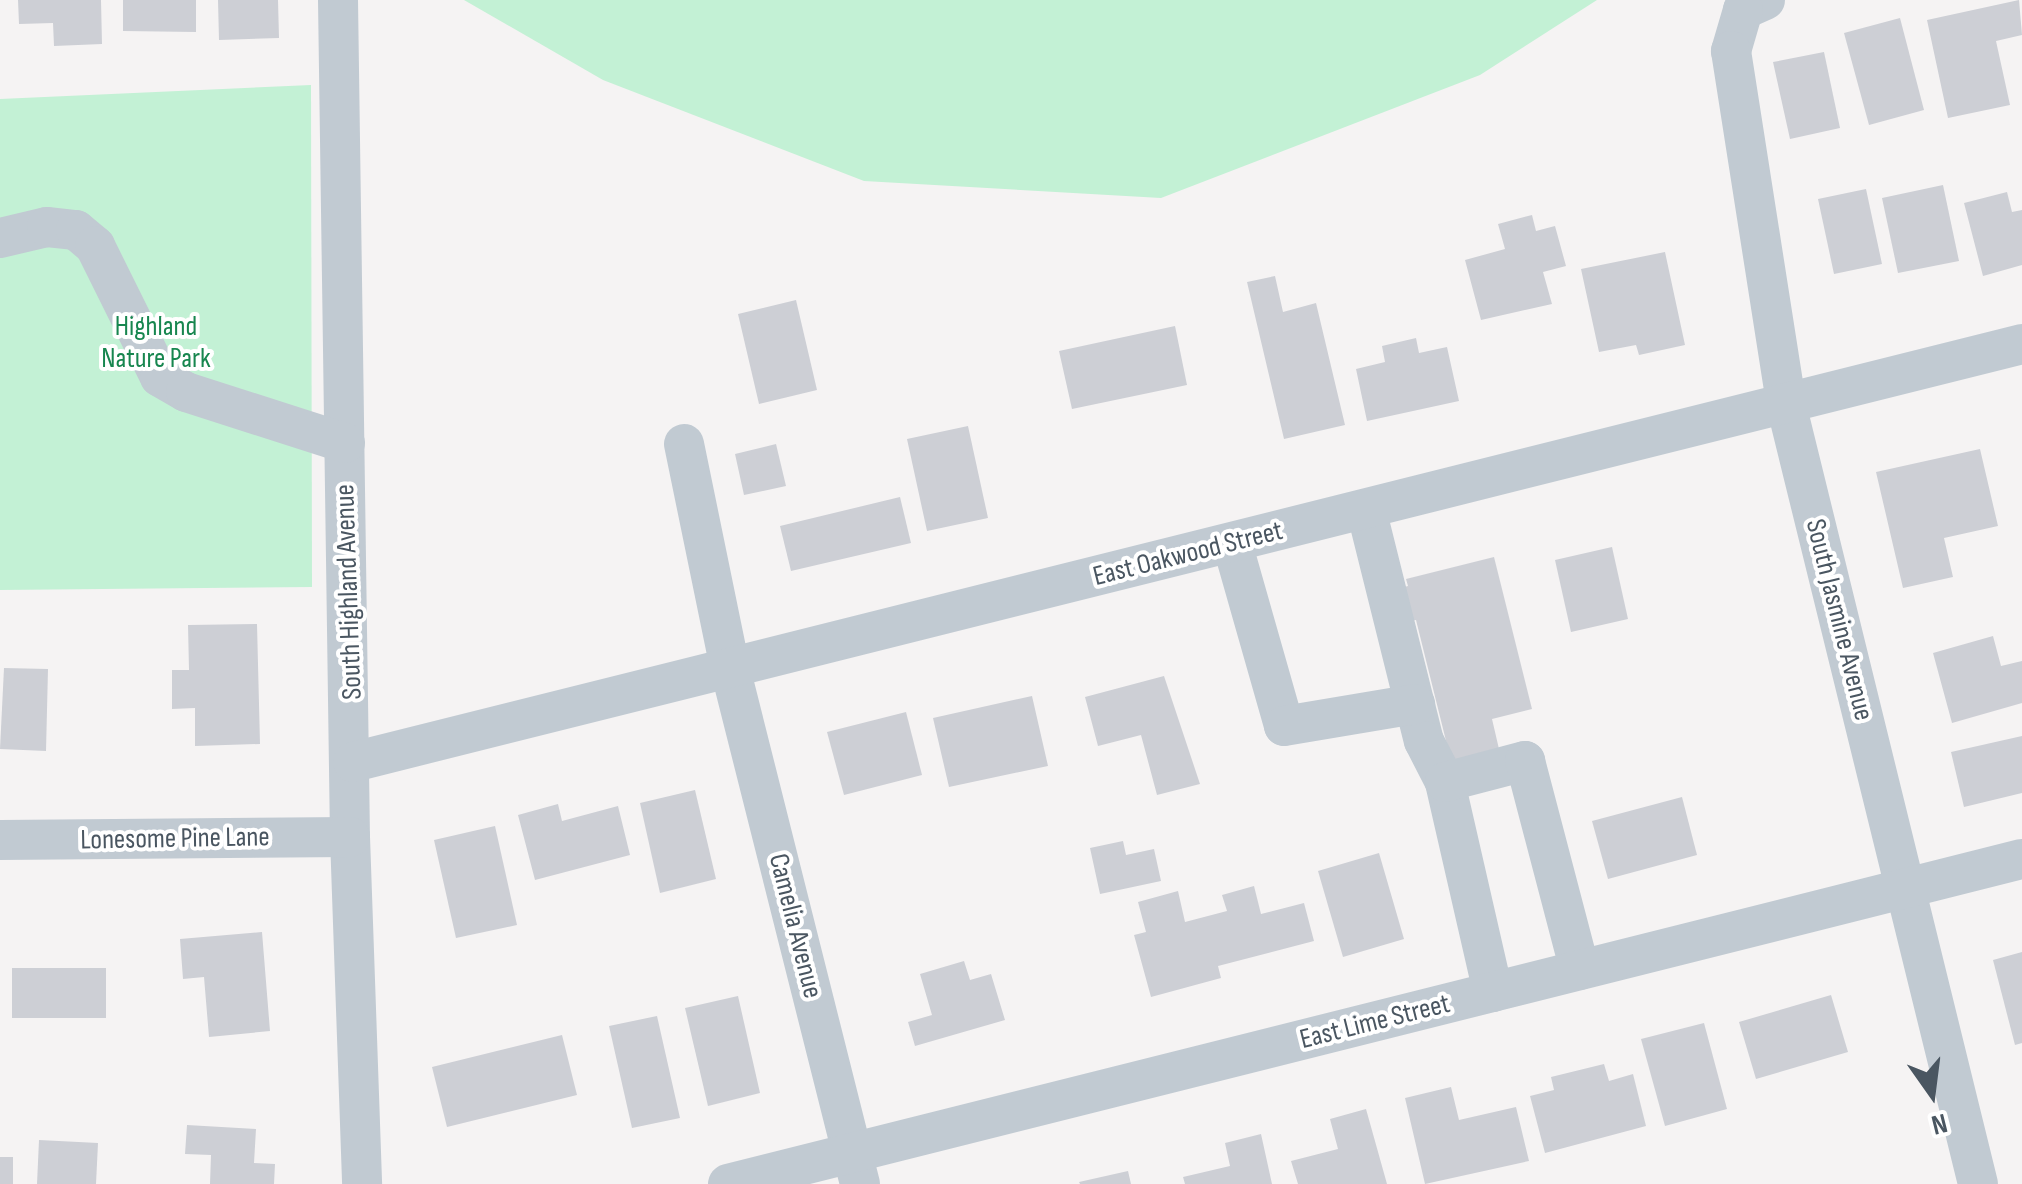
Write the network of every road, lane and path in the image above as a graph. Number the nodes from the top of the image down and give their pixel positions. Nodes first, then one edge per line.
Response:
1 (338, 0) edge
2 (1765, 0) edge
3 (0, 238) edge
4 (2022, 344) edge
5 (1786, 404) junction
6 (345, 442) junction
7 (684, 444) dead end
8 (1366, 509) junction
9 (1232, 542) junction
10 (730, 668) junction
11 (1415, 704) junction
12 (353, 762) junction
13 (1445, 782) junction
14 (350, 837) junction
15 (0, 840) edge
16 (2022, 860) edge
17 (1906, 888) junction
18 (1580, 970) junction
19 (1494, 992) junction
20 (856, 1169) edge
21 (362, 1184) edge
22 (728, 1184) edge
23 (1978, 1184) edge

1 - 6 street, South Highland Avenue
2 - 5 street, South Jasmine Avenue
3 - 6 street
4 - 5 street, East Oakwood Street
5 - 8 street, East Oakwood Street
5 - 17 street, South Jasmine Avenue
6 - 12 street, South Highland Avenue
7 - 10 street, Camelia Avenue
8 - 9 street, East Oakwood Street
8 - 11 street
9 - 10 street, East Oakwood Street
9 - 11 street
10 - 12 street, East Oakwood Street
10 - 20 street, Camelia Avenue
11 - 13 street
12 - 14 street, South Highland Avenue
13 - 18 street
13 - 19 street
14 - 15 street, Lonesome Pine Lane
14 - 21 street, South Highland Avenue
16 - 17 street, East Lime Street
17 - 18 street, East Lime Street
17 - 23 street, South Jasmine Avenue
18 - 19 street, East Lime Street
19 - 20 street, East Lime Street
20 - 22 street, East Lime Street

